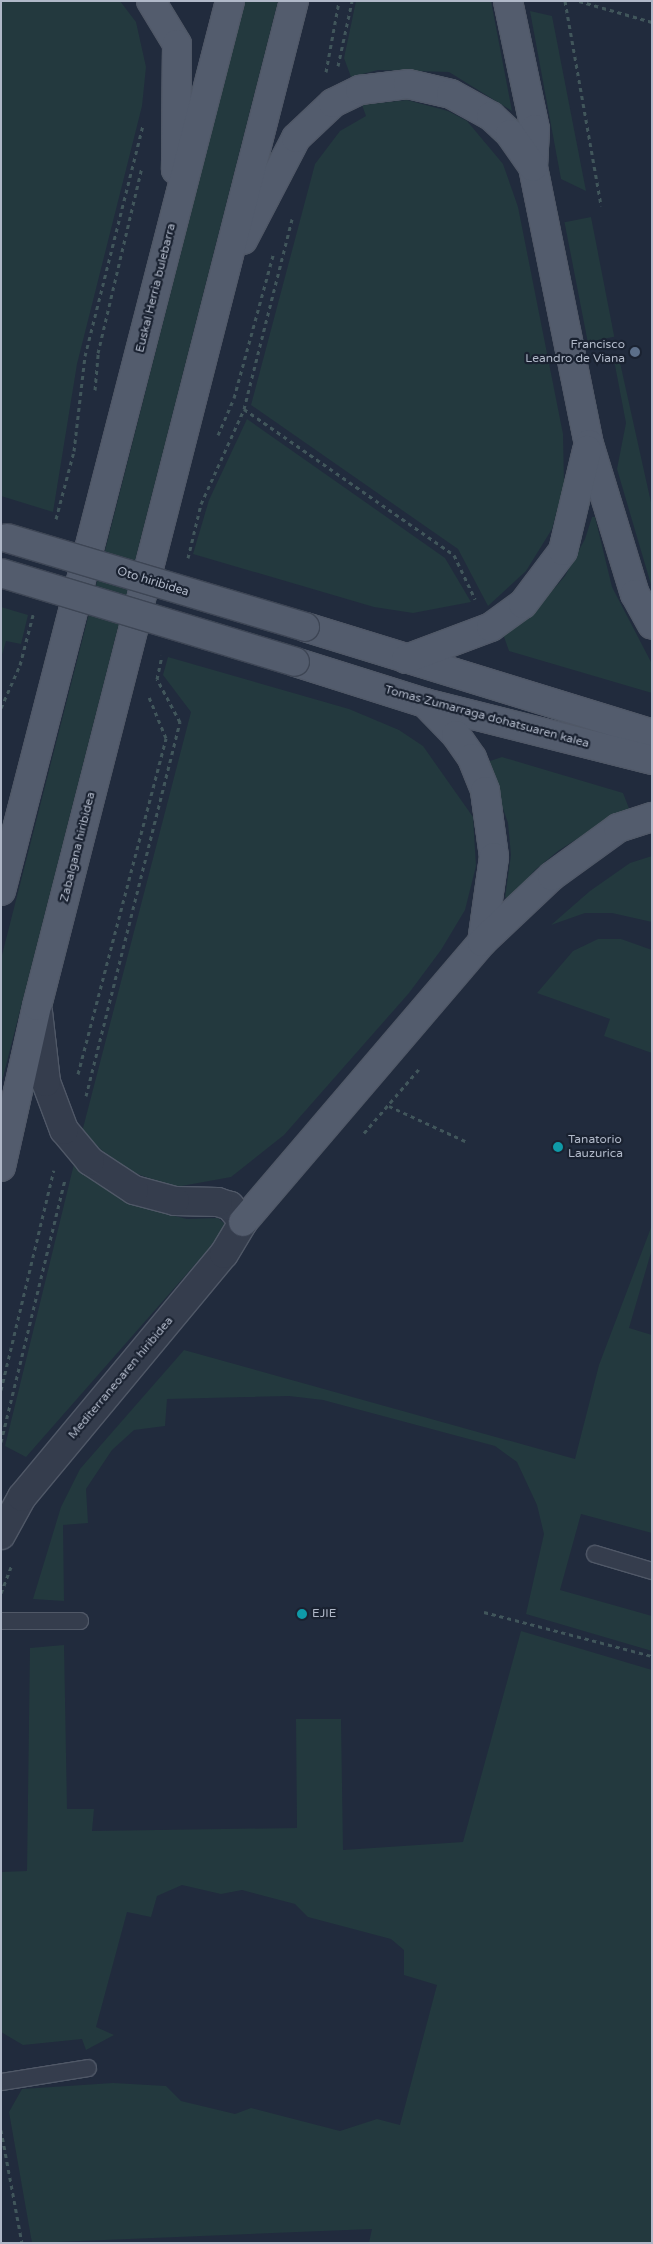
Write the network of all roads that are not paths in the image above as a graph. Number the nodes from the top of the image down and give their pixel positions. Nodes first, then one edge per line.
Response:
1 (150, 1) edge
2 (230, 1) edge
3 (294, 1) edge
4 (508, 1) edge
5 (533, 167) junction
6 (177, 206) junction
7 (220, 283) junction
8 (589, 444) junction
9 (4, 537) edge
10 (1, 572) edge
11 (652, 625) edge
12 (406, 659) junction
13 (425, 703) junction
14 (652, 734) edge
15 (652, 760) edge
16 (652, 817) edge
17 (1, 891) edge
18 (482, 942) junction
19 (37, 1006) junction
20 (1, 1167) edge
21 (243, 1222) junction
22 (1, 1535) edge
23 (595, 1554) dead end
24 (652, 1571) edge
25 (1, 1621) edge
26 (80, 1621) dead end
27 (88, 2068) dead end
28 (1, 2082) edge

1 - 6 main road
2 - 6 main road, Euskal Herria bulebarra
3 - 7 main road
4 - 5 main road
5 - 7 main road
5 - 8 main road
6 - 17 main road, Euskal Herria bulebarra
7 - 19 main road, Zabalgana hiribidea
8 - 11 main road
8 - 12 main road
9 - 12 main road, Oto hiribidea, bridge
10 - 13 main road, Tomas Zumarraga dohatsuaren kalea, bridge
12 - 14 main road
13 - 15 main road, Tomas Zumarraga dohatsuaren kalea
13 - 18 main road
16 - 18 main road
18 - 21 main road
19 - 20 main road, Zabalgana hiribidea
19 - 21 street
21 - 22 street, Mediterraneoaren hiribidea
23 - 24 lane
25 - 26 lane
27 - 28 lane

